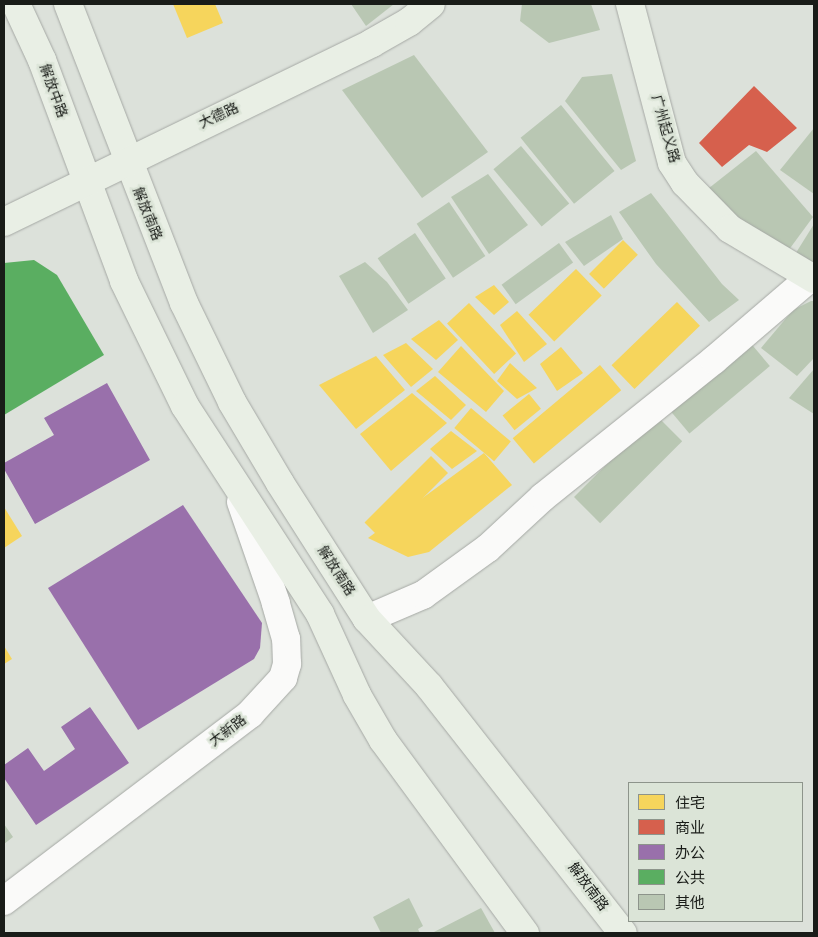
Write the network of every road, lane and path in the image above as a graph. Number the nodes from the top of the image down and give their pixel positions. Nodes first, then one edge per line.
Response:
1 (16, 4) edge
2 (68, 4) edge
3 (431, 4) edge
4 (630, 4) edge
5 (126, 160) junction
6 (86, 181) junction
7 (4, 222) edge
8 (813, 278) edge
9 (234, 482) junction
10 (366, 619) junction
11 (4, 901) edge
12 (526, 933) edge
13 (622, 933) edge

1 - 6 main road, 解放中路
2 - 5 main road
3 - 5 main road, 大德路
4 - 8 main road, 广州起义路
5 - 6 main road, 大德路
5 - 10 main road, 解放南路
6 - 7 main road, 大德路
6 - 9 main road
8 - 10 street
9 - 11 street, 大新路
9 - 12 main road
10 - 13 main road, 解放南路

